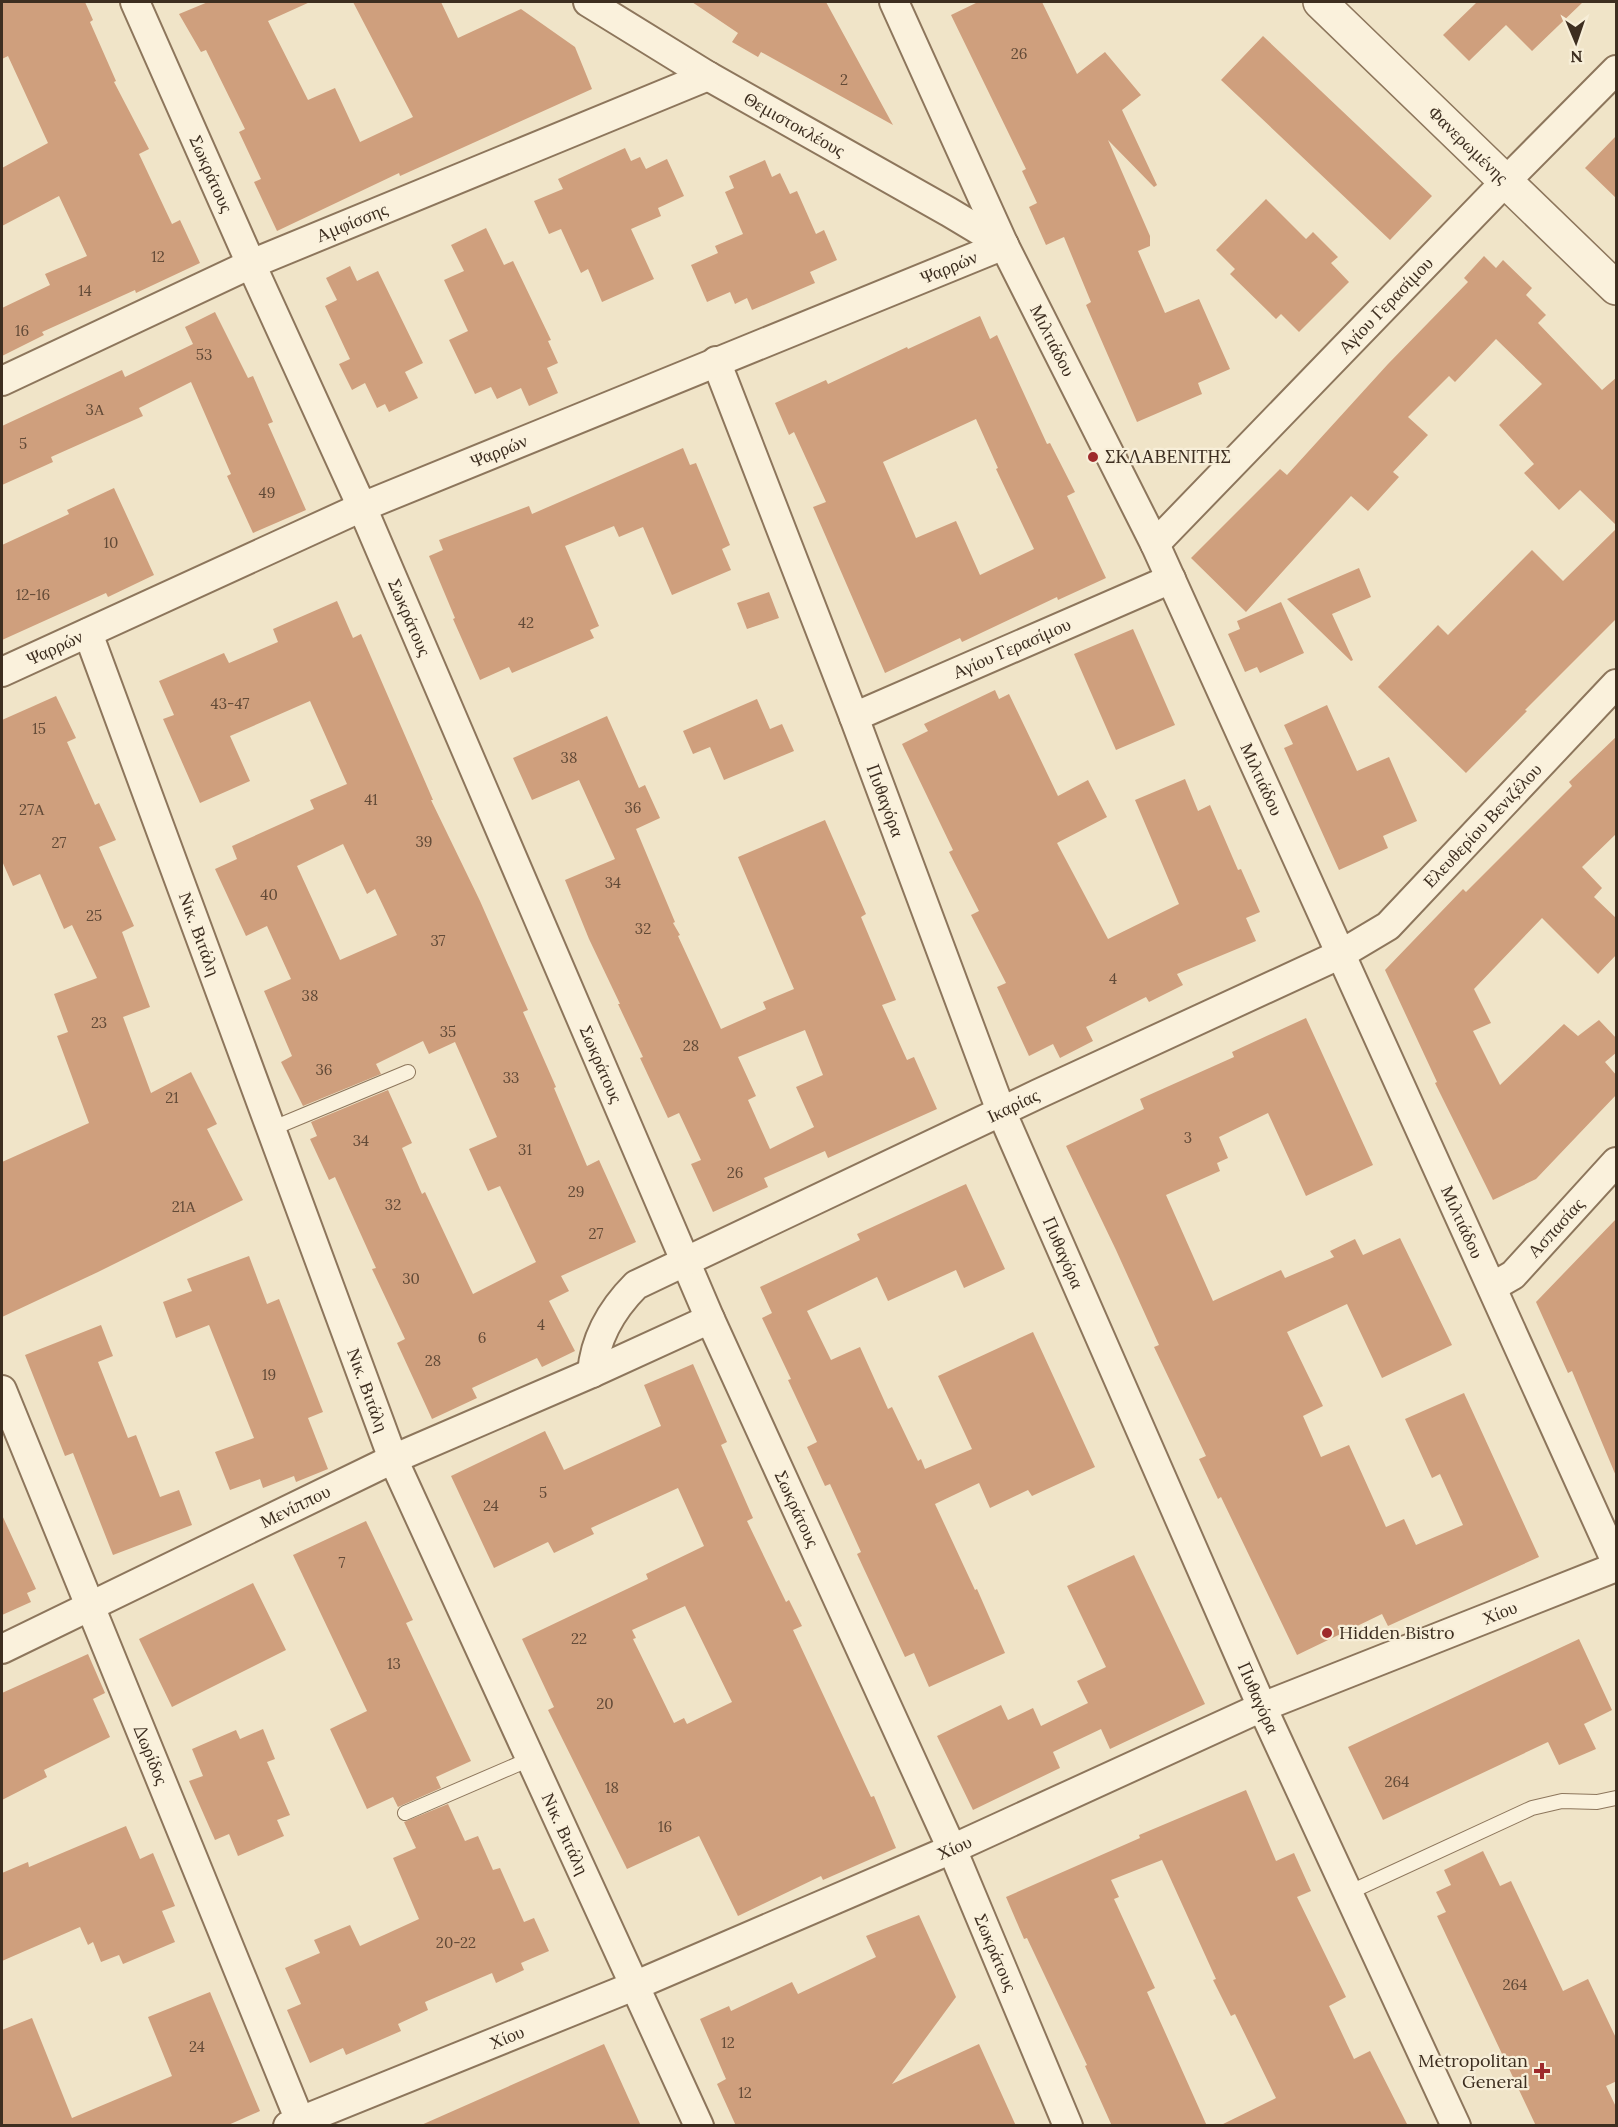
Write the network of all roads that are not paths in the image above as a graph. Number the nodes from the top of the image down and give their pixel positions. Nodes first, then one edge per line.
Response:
1 (135, 2) edge
2 (588, 2) edge
3 (894, 2) edge
4 (1320, 2) edge
5 (1617, 70) edge
6 (708, 76) junction
7 (1505, 182) junction
8 (1004, 245) junction
9 (251, 264) junction
10 (1617, 288) edge
11 (716, 362) junction
12 (2, 381) edge
13 (362, 507) junction
14 (1155, 544) junction
15 (1171, 579) junction
16 (88, 633) junction
17 (2, 672) edge
18 (1617, 684) edge
19 (854, 717) junction
20 (1341, 954) junction
21 (408, 1072) dead end
22 (1001, 1111) junction
23 (271, 1129) junction
24 (1617, 1162) edge
25 (685, 1260) junction
26 (1492, 1287) junction
27 (710, 1319) junction
28 (592, 1373) junction
29 (2, 1390) edge
30 (393, 1459) junction
31 (1617, 1564) edge
32 (88, 1606) junction
33 (2, 1649) edge
34 (1262, 1707) junction
35 (530, 1759) junction
36 (1617, 1798) edge
37 (405, 1813) dead end
38 (952, 1849) junction
39 (1348, 1893) junction
40 (634, 1986) junction
41 (294, 2123) edge
42 (699, 2126) edge
43 (1068, 2126) edge
44 (1456, 2126) edge

1 - 9 street, Σωκράτους
2 - 6 street, Θεμιστοκλέους
3 - 8 street, Μιλτιάδου
4 - 7 street, Φανερωμένης
5 - 7 street, Αγίου Γερασίμου
6 - 8 street, Θεμιστοκλέους
6 - 9 street, Αμφίσσης
7 - 10 street, Φανερωμένης
7 - 14 street, Αγίου Γερασίμου
8 - 11 street, Ψαρρών
8 - 14 street, Μιλτιάδου
9 - 12 street, Αμφίσσης
9 - 13 street, Σωκράτους
11 - 13 street, Ψαρρών
11 - 19 street, Πυθαγόρα
13 - 16 street, Ψαρρών
13 - 25 street, Σωκράτους
14 - 15 street, Μιλτιάδου
15 - 19 street, Αγίου Γερασίμου
15 - 20 street, Μιλτιάδου
16 - 17 street, Ψαρρών
16 - 23 street, Νικ. Βιτάλη
18 - 20 street, Ελευθερίου Βενιζέλου
19 - 22 street, Πυθαγόρα
20 - 22 street, Ικαρίας
20 - 26 street, Μιλτιάδου
21 - 23 lane
22 - 25 street, Ικαρίας
22 - 34 street, Πυθαγόρα
23 - 30 street, Νικ. Βιτάλη
24 - 26 street, Ασπασίας
25 - 27 street, Σωκράτους
25 - 28 street
26 - 31 street, Μιλτιάδου
27 - 28 street, Μενίππου
27 - 38 street, Σωκράτους
28 - 30 street, Μενίππου
29 - 32 street, Δωρίδος
30 - 32 street, Μενίππου
30 - 35 street, Νικ. Βιτάλη
31 - 34 street, Χίου
32 - 33 street, Μενίππου
32 - 41 street, Δωρίδος
34 - 38 street, Χίου
34 - 39 street, Πυθαγόρα
35 - 37 lane
35 - 40 street, Νικ. Βιτάλη
36 - 39 lane
38 - 40 street, Χίου
38 - 43 street, Σωκράτους
39 - 44 street, Πυθαγόρα
40 - 41 street, Χίου
40 - 42 street, Νικ. Βιτάλη

